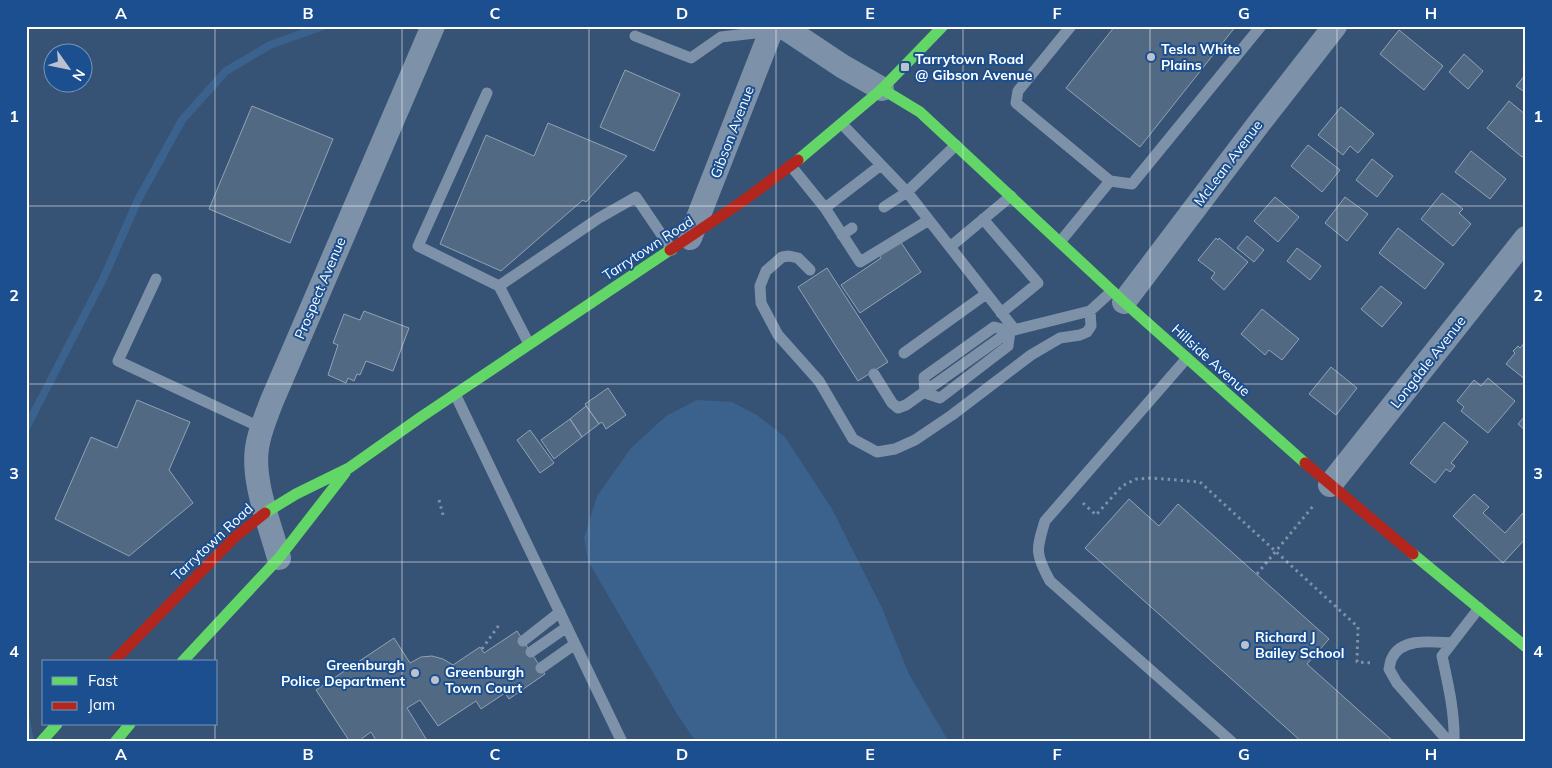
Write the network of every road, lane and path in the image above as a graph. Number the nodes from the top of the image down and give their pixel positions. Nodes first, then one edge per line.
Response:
1 (433, 26) edge
2 (943, 26) edge
3 (1072, 26) edge
4 (1261, 26) edge
5 (1335, 26) edge
6 (775, 28) edge
7 (635, 36) dead end
8 (882, 90) junction
9 (487, 93) dead end
10 (842, 124) junction
11 (956, 146) junction
12 (881, 165) junction
13 (791, 166) junction
14 (1110, 181) junction
15 (907, 192) junction
16 (1011, 196) junction
17 (884, 207) dead end
18 (825, 208) junction
19 (983, 219) junction
20 (929, 220) junction
21 (852, 228) dead end
22 (842, 235) junction
23 (1526, 238) edge
24 (1060, 242) junction
25 (681, 244) junction
26 (950, 247) junction
27 (810, 270) dead end
28 (156, 279) dead end
29 (499, 286) junction
30 (986, 294) junction
31 (1118, 296) junction
32 (1090, 311) junction
33 (1001, 313) junction
34 (1012, 330) junction
35 (529, 344) junction
36 (904, 353) dead end
37 (1187, 358) junction
38 (874, 374) dead end
39 (925, 393) junction
40 (455, 394) junction
41 (262, 428) junction
42 (349, 468) junction
43 (1330, 486) junction
44 (1070, 492) junction
45 (439, 500) dead end
46 (266, 512) junction
47 (442, 515) dead end
48 (1275, 552) junction
49 (278, 558) junction
50 (1257, 574) dead end
51 (1478, 608) junction
52 (560, 612) junction
53 (499, 625) dead end
54 (567, 627) junction
55 (523, 641) dead end
56 (1452, 643) junction
57 (575, 644) junction
58 (1526, 647) edge
59 (482, 649) dead end
60 (531, 652) dead end
61 (115, 660) edge
62 (184, 660) edge
63 (541, 668) dead end
64 (1389, 670) junction
65 (55, 726) edge
66 (128, 726) edge
67 (41, 742) edge
68 (115, 742) edge
69 (622, 742) edge
70 (1232, 742) edge
71 (1449, 742) edge
72 (1454, 742) edge

1 - 41 street, Prospect Avenue
2 - 8 main road, Tarrytown Road
3 - 14 lane
4 - 14 lane
5 - 31 street, McLean Avenue
6 - 7 lane
6 - 8 street
6 - 25 street, Gibson Avenue
8 - 10 main road, Tarrytown Road
8 - 11 main road, Hillside Avenue
9 - 29 lane
10 - 12 lane
10 - 13 main road, Tarrytown Road
11 - 15 lane
11 - 16 main road, Hillside Avenue
12 - 15 lane
12 - 18 lane
13 - 18 lane
13 - 25 main road, Tarrytown Road
14 - 24 lane
15 - 17 lane
15 - 20 lane
16 - 19 lane
16 - 24 main road, Hillside Avenue
18 - 22 lane
19 - 26 lane
19 - 33 lane
20 - 22 lane
20 - 26 lane
21 - 22 lane
23 - 43 street, Longdale Avenue
24 - 31 main road, Hillside Avenue
25 - 29 lane
25 - 35 main road, Tarrytown Road
26 - 30 lane
27 - 32 lane
28 - 41 lane
29 - 35 lane
30 - 33 lane
30 - 36 lane
31 - 32 lane
31 - 37 main road, Hillside Avenue
32 - 34 lane
33 - 34 lane
34 - 39 lane
34 - 39 lane
35 - 40 main road, Tarrytown Road
37 - 43 main road, Hillside Avenue
37 - 44 lane
38 - 39 lane
40 - 42 main road, Tarrytown Road
40 - 52 lane
41 - 46 street, Prospect Avenue
42 - 46 main road, Tarrytown Road
42 - 49 main road, Tarrytown Road
43 - 48 path
43 - 51 main road, Hillside Avenue
44 - 48 path
44 - 70 lane
45 - 47 path
46 - 49 street, Prospect Avenue
46 - 61 main road, Tarrytown Road
48 - 50 path
48 - 64 path
49 - 62 main road, Tarrytown Road
51 - 56 lane
51 - 58 main road, Hillside Avenue
52 - 54 lane
52 - 55 lane
53 - 59 path
54 - 57 lane
54 - 60 lane
56 - 64 lane
56 - 72 lane
57 - 63 lane
57 - 69 lane
64 - 71 lane
65 - 67 main road
66 - 68 main road

